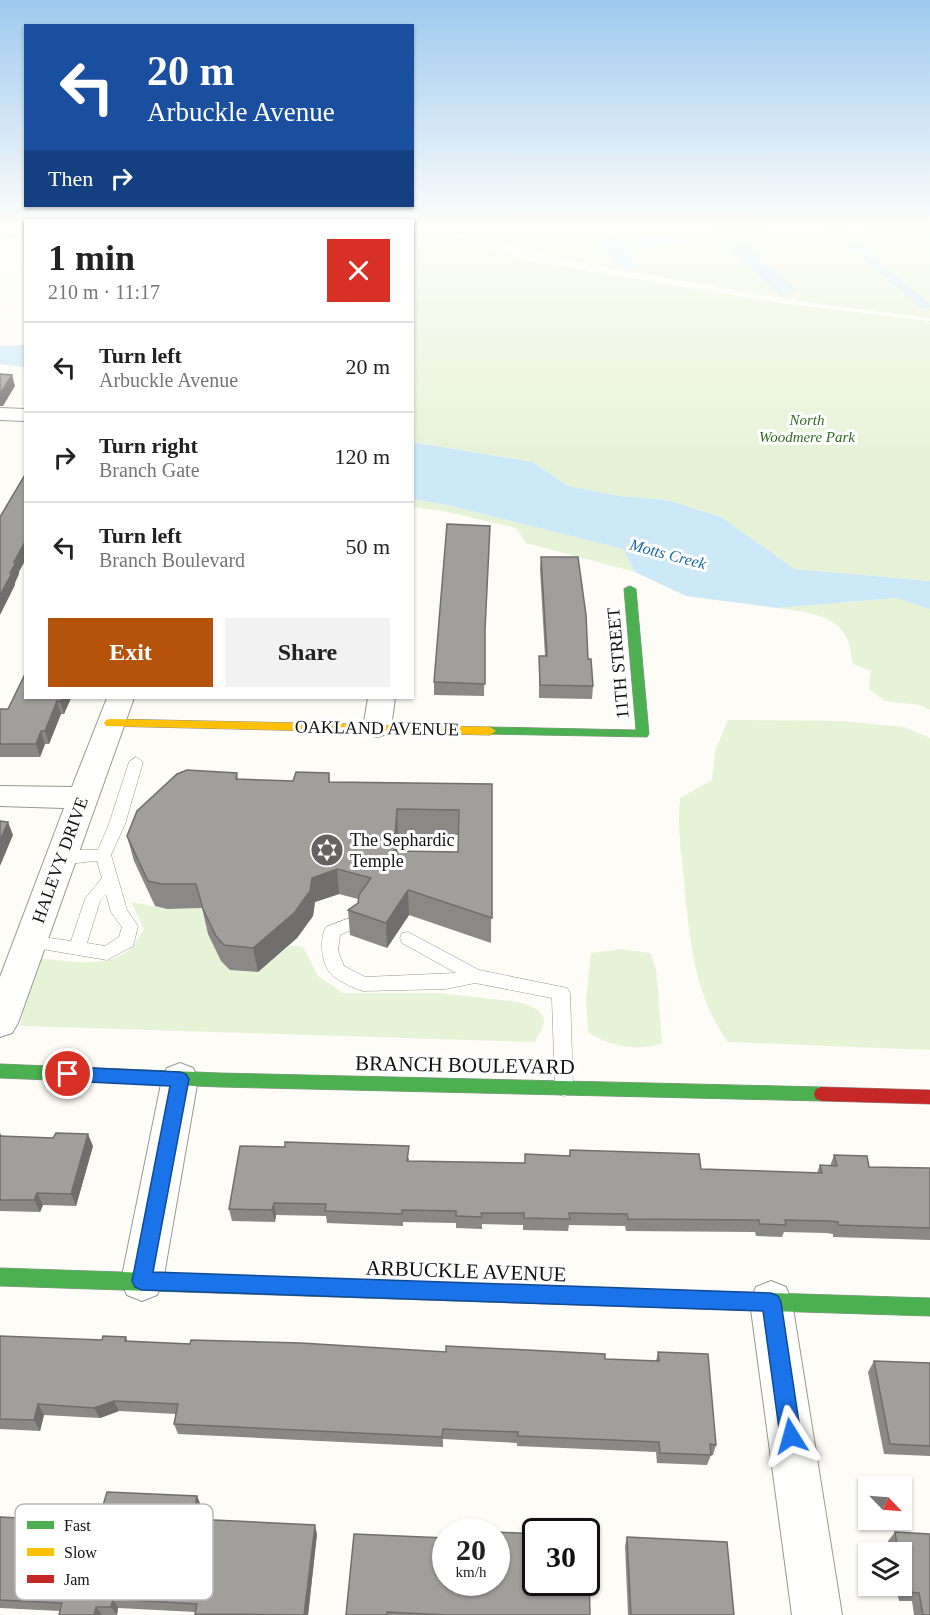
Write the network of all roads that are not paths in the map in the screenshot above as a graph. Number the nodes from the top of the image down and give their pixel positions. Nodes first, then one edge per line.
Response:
1 (0, 414) edge
2 (24, 415) edge
3 (630, 589) dead end
4 (381, 699) edge
5 (115, 710) edge
6 (377, 728) junction
7 (643, 734) joint
8 (136, 762) dead end
9 (0, 796) edge
10 (83, 798) junction
11 (103, 855) junction
12 (61, 860) junction
13 (109, 880) junction
14 (352, 923) edge
15 (408, 938) dead end
16 (29, 946) junction
17 (76, 949) junction
18 (475, 976) junction
19 (0, 1023) edge
20 (0, 1071) edge
21 (180, 1079) junction
22 (564, 1089) junction
23 (930, 1097) edge
24 (0, 1277) edge
25 (142, 1281) junction
26 (771, 1302) junction
27 (930, 1307) edge
28 (817, 1615) edge

1 - 2 street
3 - 7 street, 11TH STREET
4 - 6 street
5 - 6 street, OAKLAND AVENUE
5 - 10 street, HALEVY DRIVE
6 - 7 street, OAKLAND AVENUE
8 - 11 lane
9 - 10 street
10 - 12 street, HALEVY DRIVE
11 - 12 lane
11 - 13 lane
12 - 16 street, HALEVY DRIVE
13 - 17 lane
13 - 17 lane
14 - 18 lane
15 - 18 lane
16 - 17 lane
16 - 19 street, HALEVY DRIVE
18 - 22 lane
20 - 21 street, BRANCH BOULEVARD
21 - 22 street, BRANCH BOULEVARD
21 - 25 street
22 - 23 street, BRANCH BOULEVARD
24 - 25 street, ARBUCKLE AVENUE
25 - 26 street, ARBUCKLE AVENUE
26 - 27 street, ARBUCKLE AVENUE
26 - 28 street

